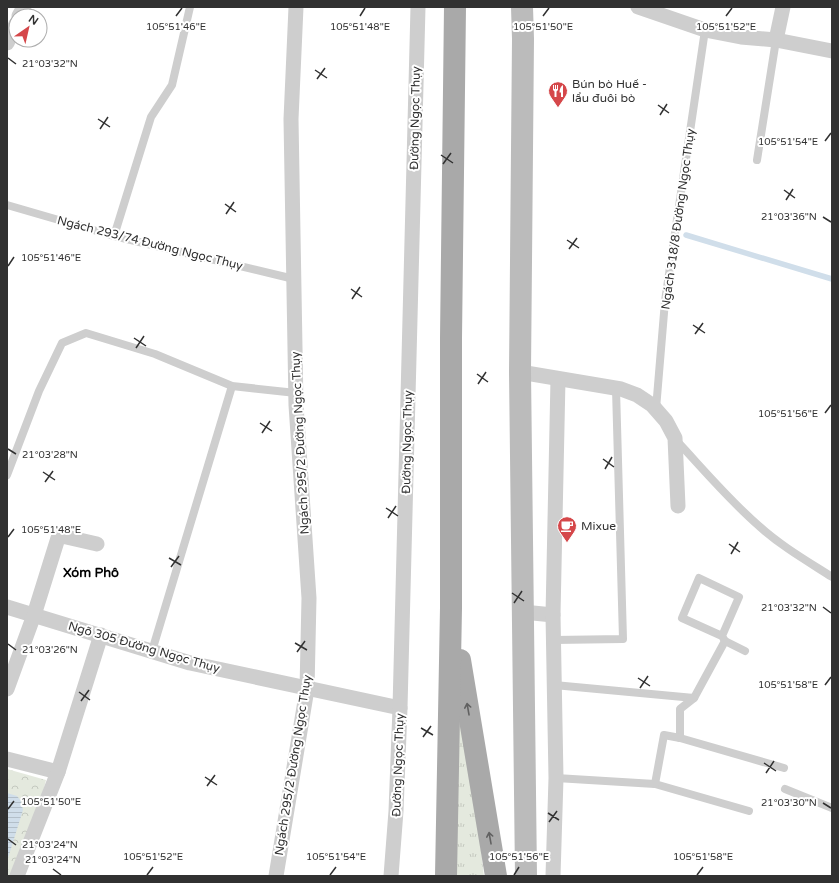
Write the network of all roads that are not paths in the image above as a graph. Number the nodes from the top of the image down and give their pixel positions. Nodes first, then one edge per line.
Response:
1 (190, 7) edge
2 (296, 7) edge
3 (418, 7) edge
4 (455, 7) edge
5 (522, 7) edge
6 (784, 7) edge
7 (646, 8) edge
8 (705, 30) junction
9 (776, 40) junction
10 (832, 51) edge
11 (757, 160) dead end
12 (7, 205) edge
13 (114, 236) junction
14 (294, 279) junction
15 (520, 372) junction
16 (558, 379) junction
17 (232, 386) junction
18 (616, 389) junction
19 (296, 393) junction
20 (656, 409) junction
21 (675, 438) junction
22 (7, 475) edge
23 (678, 506) dead end
24 (97, 544) dead end
25 (832, 578) edge
26 (7, 607) edge
27 (451, 608) junction
28 (523, 612) junction
29 (553, 614) junction
30 (34, 615) junction
31 (101, 635) junction
32 (724, 639) junction
33 (554, 640) junction
34 (152, 651) junction
35 (745, 651) dead end
36 (554, 685) junction
37 (7, 689) edge
38 (307, 689) junction
39 (694, 698) junction
40 (400, 708) junction
41 (680, 738) junction
42 (7, 759) edge
43 (784, 768) dead end
44 (58, 772) junction
45 (556, 778) junction
46 (655, 784) junction
47 (785, 789) dead end
48 (832, 808) edge
49 (749, 811) dead end
50 (17, 876) edge
51 (276, 876) edge
52 (391, 876) edge
53 (446, 876) edge
54 (496, 876) edge
55 (526, 876) edge
56 (553, 876) edge

1 - 13 lane
2 - 14 street, Ngách 295/2 Đường Ngọc Thụy
3 - 40 street, Đường Ngọc Thụy
4 - 27 main road
5 - 15 street
6 - 9 street
7 - 8 street
8 - 9 street
8 - 20 lane, Ngách 318/8 Đường Ngọc Thụy
9 - 10 street
9 - 11 lane
12 - 13 lane, Ngách 293/74 Đường Ngọc Thụy
13 - 14 lane, Ngách 293/74 Đường Ngọc Thụy
14 - 19 street, Ngách 295/2 Đường Ngọc Thụy
15 - 16 street
15 - 28 street
16 - 18 street
16 - 29 street
17 - 19 lane
17 - 22 lane
17 - 34 lane
18 - 20 street
18 - 33 lane
19 - 38 street, Ngách 295/2 Đường Ngọc Thụy
20 - 21 street
21 - 23 street
21 - 25 lane
24 - 30 street
26 - 30 street, Ngõ 305 Đường Ngọc Thụy
27 - 53 main road
54 -> 27 main road
28 - 29 street
28 - 55 street
29 - 33 street
30 - 31 street, Ngõ 305 Đường Ngọc Thụy
30 - 37 street
31 - 34 street, Ngõ 305 Đường Ngọc Thụy
31 - 44 street
32 - 32 lane
32 - 35 lane
32 - 39 lane
33 - 36 street
34 - 38 street, Ngõ 305 Đường Ngọc Thụy
36 - 39 lane
36 - 45 street
38 - 40 street, Ngõ 305 Đường Ngọc Thụy
38 - 51 street, Ngách 295/2 Đường Ngọc Thụy
39 - 41 lane
40 - 52 street, Đường Ngọc Thụy
41 - 43 lane
41 - 46 lane
42 - 44 street
44 - 50 street
45 - 46 lane
45 - 56 street
46 - 49 lane
47 - 48 lane

